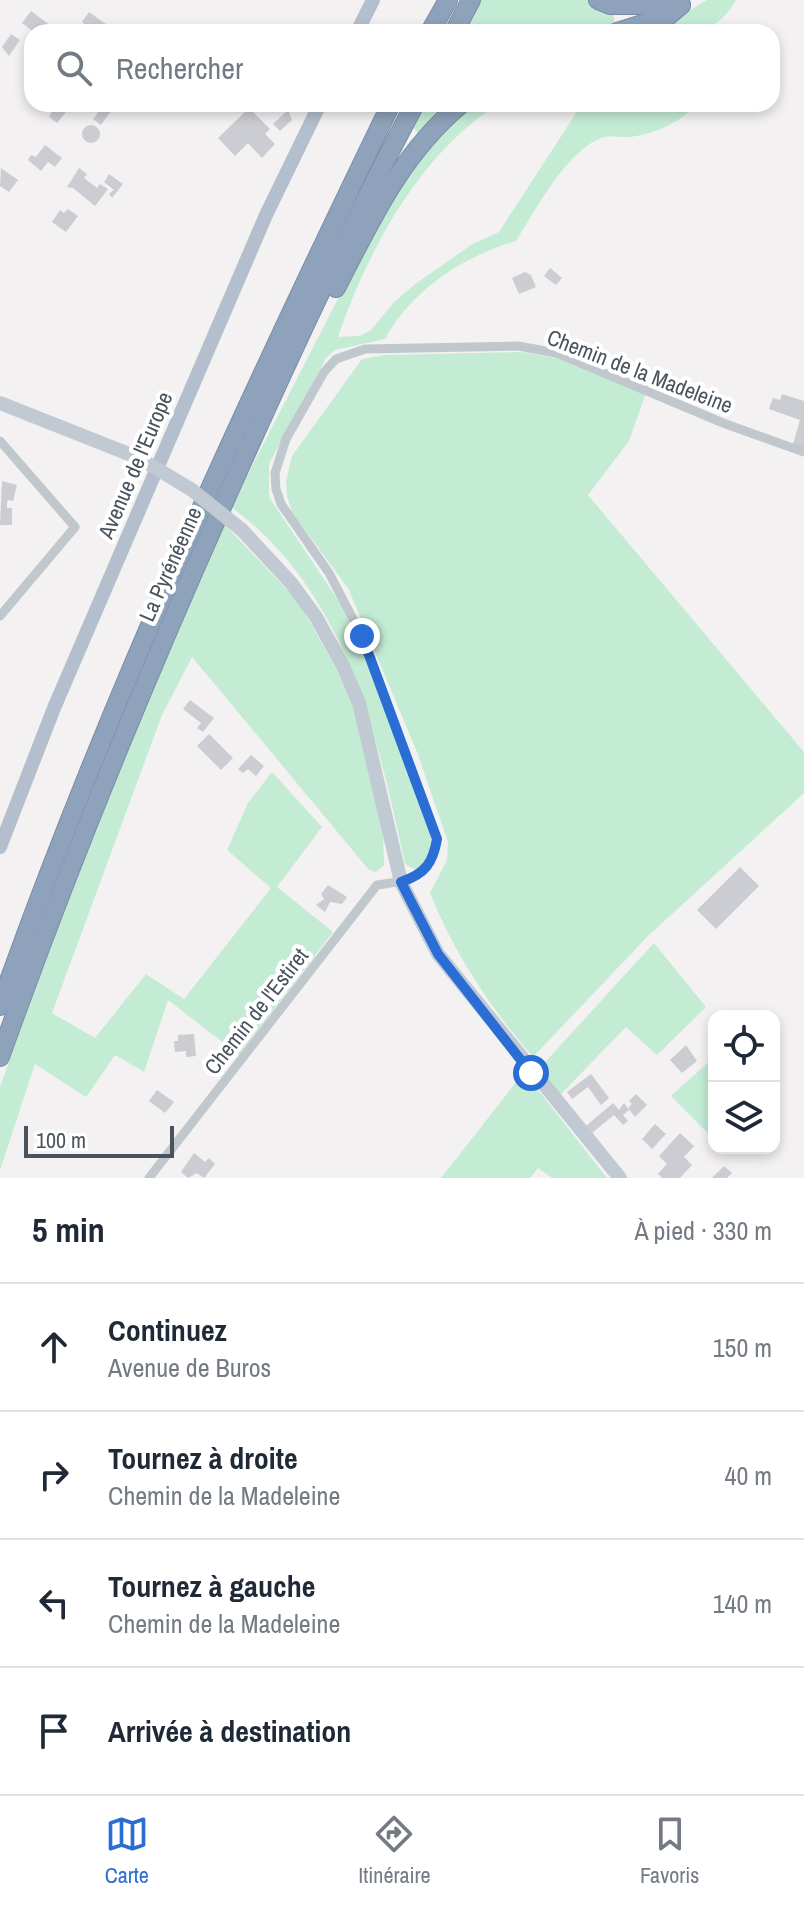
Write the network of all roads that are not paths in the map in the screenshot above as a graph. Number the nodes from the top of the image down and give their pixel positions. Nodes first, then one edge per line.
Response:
1 (373, 0) edge
2 (435, 0) edge
3 (448, 0) edge
4 (471, 0) edge
5 (598, 0) edge
6 (686, 3) edge
7 (361, 24) edge
8 (423, 24) edge
9 (434, 24) edge
10 (458, 24) edge
11 (642, 24) edge
12 (316, 112) edge
13 (387, 112) edge
14 (411, 112) edge
15 (453, 112) edge
16 (279, 380) junction
17 (0, 403) edge
18 (0, 441) edge
19 (804, 452) edge
20 (0, 616) edge
21 (0, 847) edge
22 (401, 882) junction
23 (0, 1006) edge
24 (0, 1057) edge
25 (149, 1178) edge
26 (620, 1178) edge

1 - 7 main road
2 - 8 highway
3 - 9 highway
4 - 10 highway
5 - 6 highway
6 - 11 highway
12 - 21 main road, Avenue de l'Europe
13 - 23 highway, La Pyrénéenne
14 - 16 highway, La Pyrénéenne
15 - 16 highway
16 - 24 highway, La Pyrénéenne
17 - 22 street, bridge
18 - 20 street
19 - 22 street, Chemin de la Madeleine
22 - 25 street, Chemin de l'Estiret
22 - 26 street

